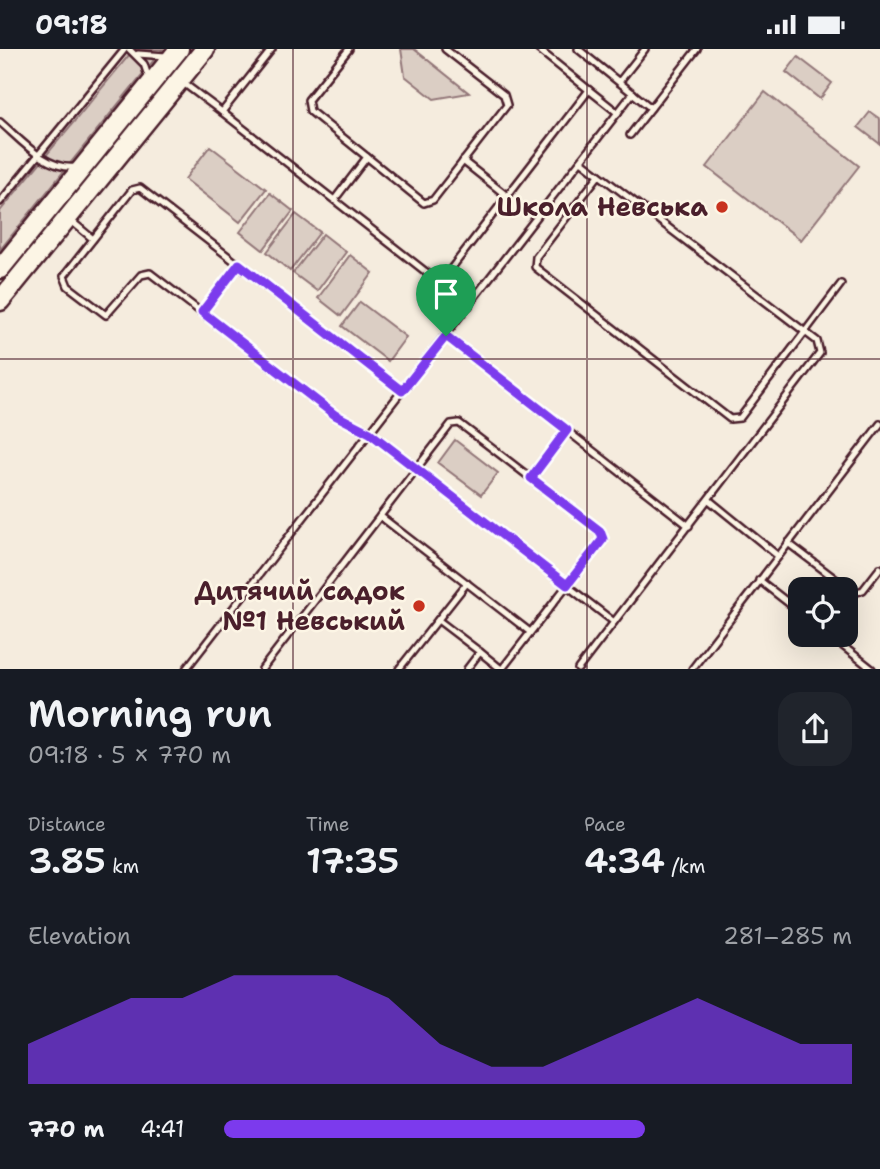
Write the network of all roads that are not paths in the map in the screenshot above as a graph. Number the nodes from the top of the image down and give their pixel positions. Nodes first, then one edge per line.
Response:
1 (205, 49) edge
2 (272, 49) edge
3 (349, 49) edge
4 (538, 49) edge
5 (578, 49) edge
6 (645, 49) edge
7 (697, 49) edge
8 (130, 50) edge
9 (450, 50) edge
10 (178, 51) edge
11 (179, 80) junction
12 (619, 82) junction
13 (150, 85) junction
14 (589, 90) junction
15 (633, 93) junction
16 (652, 108) junction
17 (222, 112) junction
18 (618, 113) junction
19 (0, 123) edge
20 (630, 135) dead end
21 (39, 154) junction
22 (367, 157) junction
23 (463, 161) junction
24 (581, 161) junction
25 (86, 163) junction
26 (599, 175) junction
27 (507, 196) junction
28 (335, 199) junction
29 (0, 202) edge
30 (68, 218) junction
31 (93, 239) junction
32 (239, 264) junction
33 (0, 269) edge
34 (440, 282) junction
35 (841, 284) dead end
36 (0, 300) edge
37 (469, 306) junction
38 (202, 312) junction
39 (805, 332) junction
40 (446, 336) junction
41 (402, 391) junction
42 (880, 424) edge
43 (567, 430) junction
44 (370, 433) junction
45 (417, 469) junction
46 (531, 478) junction
47 (709, 500) junction
48 (380, 516) junction
49 (689, 526) junction
50 (788, 543) junction
51 (778, 556) junction
52 (880, 568) edge
53 (760, 580) junction
54 (467, 583) junction
55 (567, 585) junction
56 (788, 602) edge
57 (438, 620) junction
58 (614, 622) junction
59 (530, 632) junction
60 (845, 647) edge
61 (480, 652) junction
62 (186, 669) edge
63 (262, 669) edge
64 (399, 669) edge
65 (467, 669) edge
66 (502, 669) edge
67 (578, 669) edge
68 (692, 669) edge
69 (872, 669) edge

1 - 11 highway
2 - 17 lane
3 - 22 lane
4 - 14 lane
5 - 12 lane
6 - 12 lane
7 - 16 lane
8 - 10 lane
8 - 13 lane
8 - 21 lane
9 - 23 lane
10 - 13 highway
11 - 17 lane
11 - 30 highway
12 - 15 lane
13 - 25 highway
14 - 18 lane
14 - 27 lane
15 - 16 lane
15 - 18 lane
16 - 20 lane
17 - 28 lane
18 - 24 lane
19 - 21 lane
21 - 25 lane
21 - 29 lane
22 - 23 lane
22 - 28 lane
23 - 27 lane
24 - 26 lane
24 - 37 lane
25 - 33 highway
26 - 39 lane
26 - 39 lane
27 - 34 lane
28 - 34 lane
30 - 31 lane
30 - 36 highway
31 - 32 lane
31 - 38 lane
32 - 38 lane
32 - 41 lane
34 - 37 lane
35 - 39 lane
37 - 40 lane
38 - 44 lane
39 - 47 lane
40 - 41 lane
40 - 43 lane
41 - 44 lane
42 - 50 lane
43 - 46 lane
43 - 49 lane
44 - 45 lane
44 - 62 lane
45 - 46 lane
45 - 48 lane
45 - 55 lane
46 - 55 lane
47 - 49 lane
47 - 51 lane
48 - 54 lane
48 - 63 lane
49 - 58 lane
50 - 51 lane
50 - 52 lane
51 - 53 lane
53 - 56 lane
53 - 68 lane
54 - 57 lane
54 - 59 lane
55 - 58 lane
55 - 59 lane
57 - 61 lane
57 - 64 lane
58 - 67 lane
59 - 66 lane
60 - 69 lane
61 - 65 lane
61 - 66 lane

